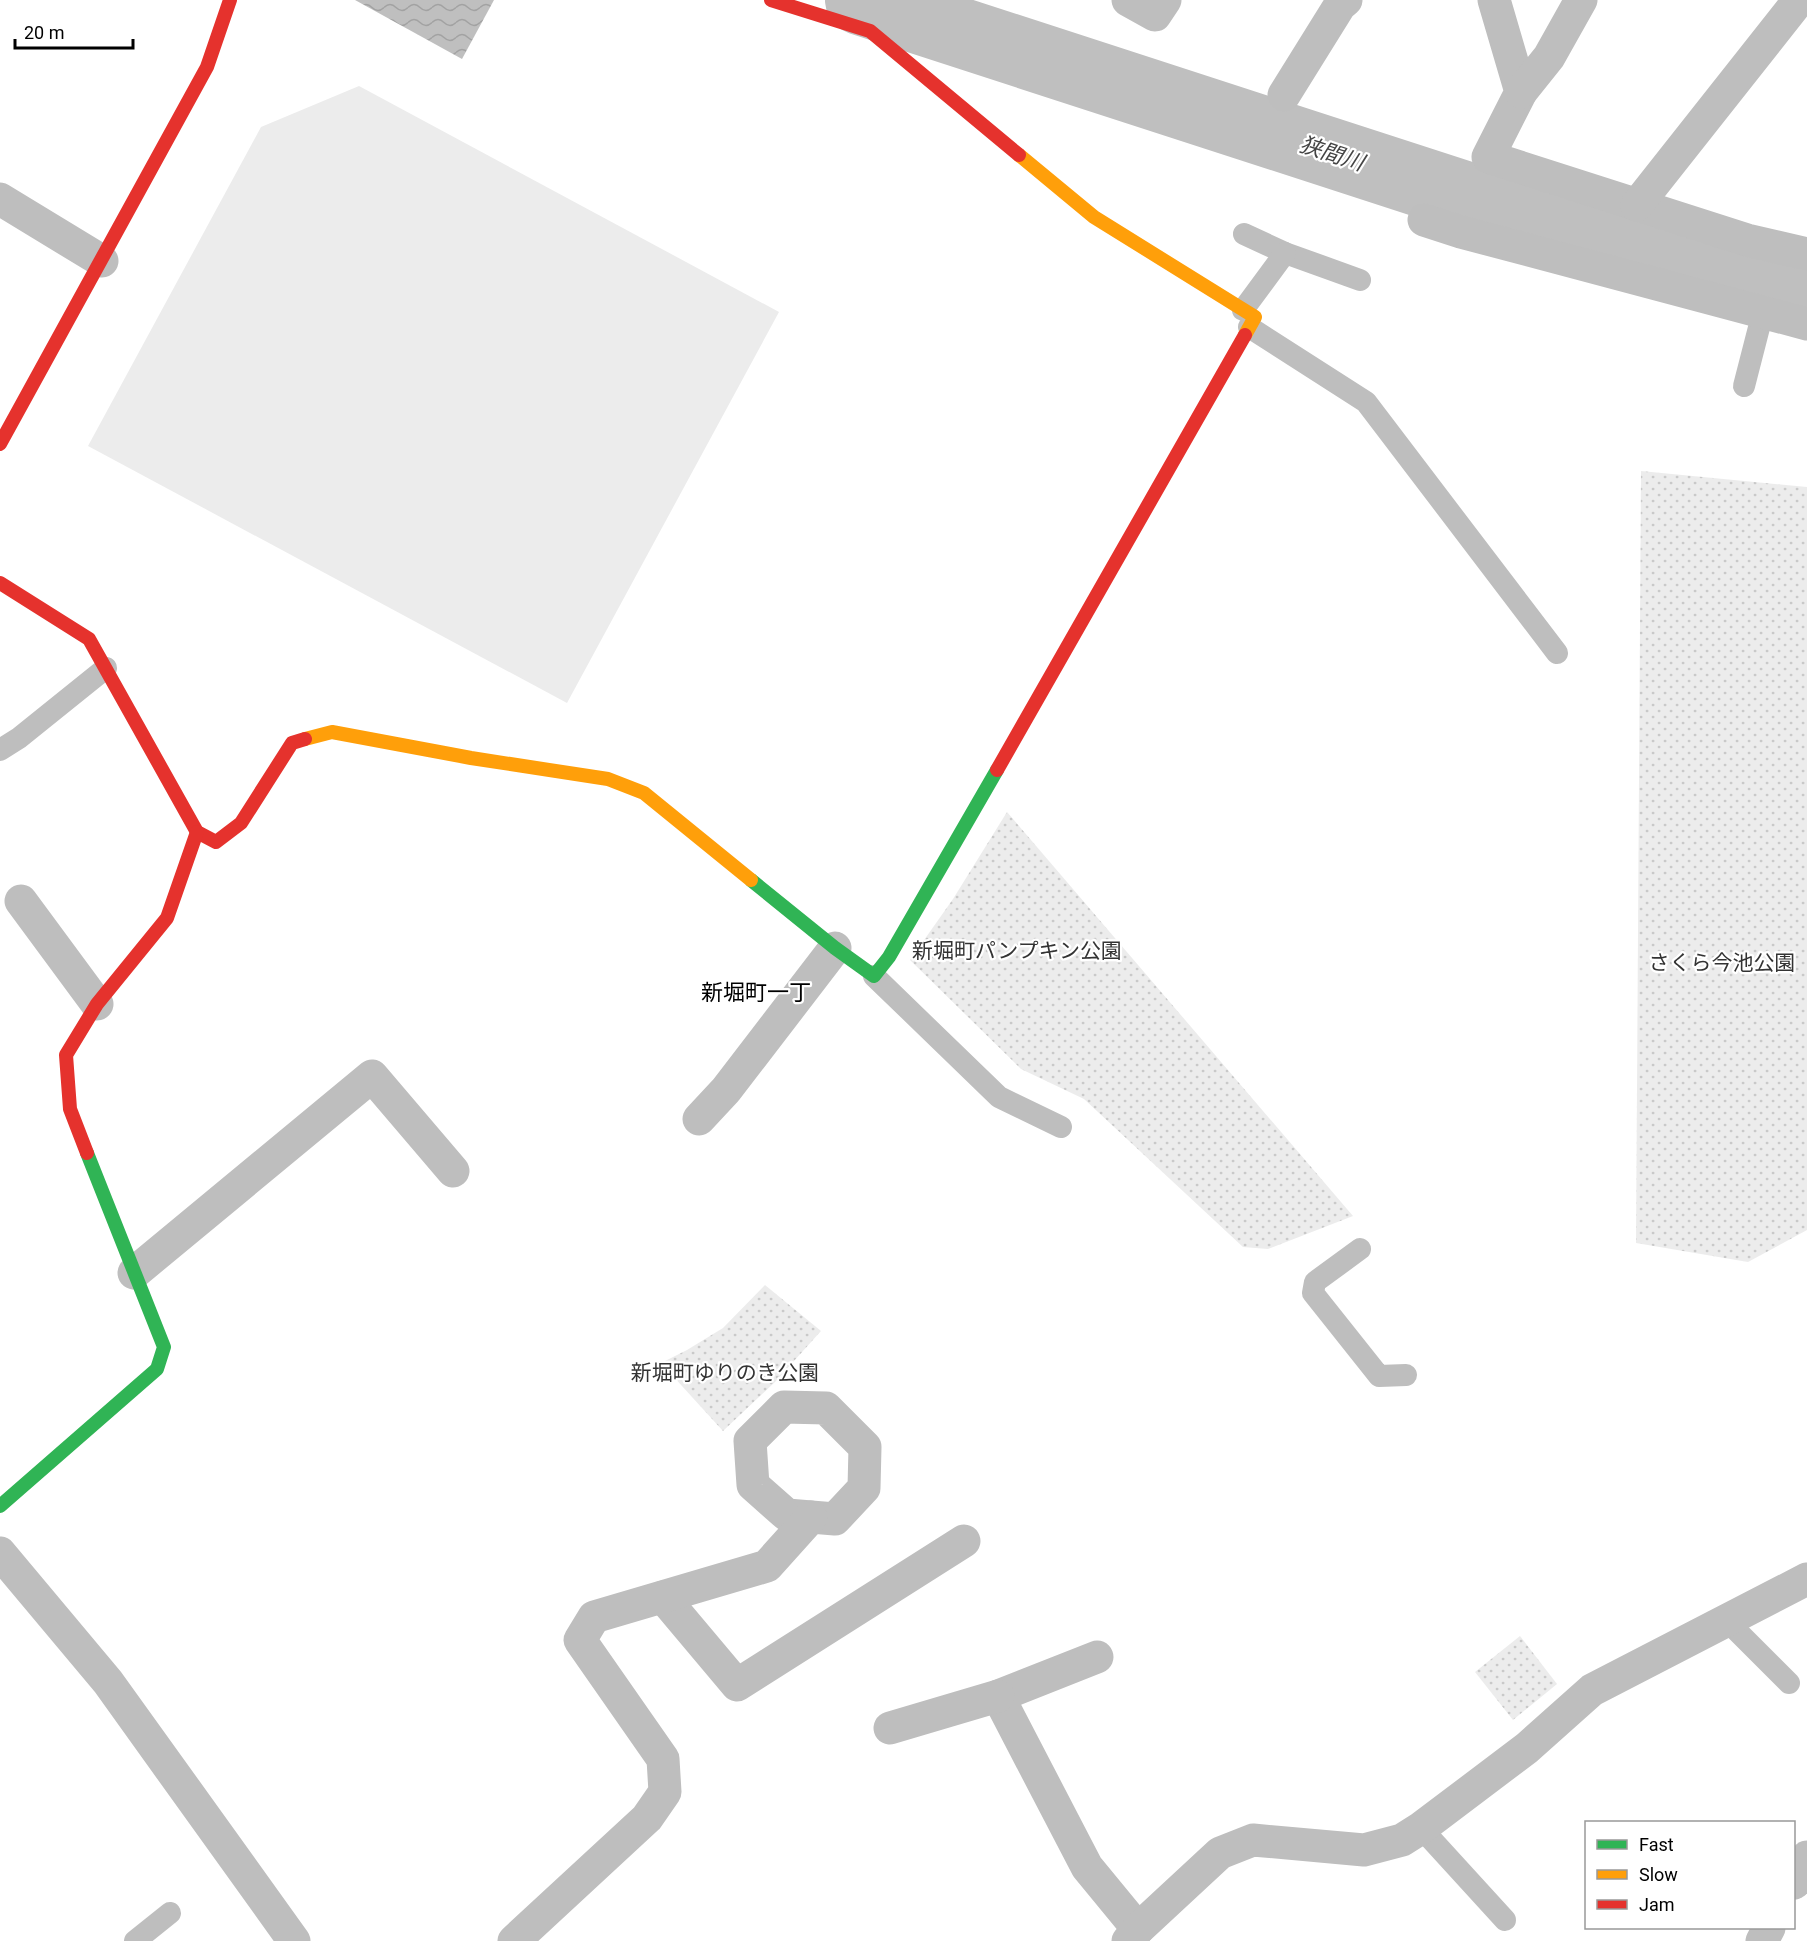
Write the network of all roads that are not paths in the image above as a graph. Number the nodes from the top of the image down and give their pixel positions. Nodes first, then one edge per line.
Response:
1 (230, 0) edge
2 (771, 0) edge
3 (1128, 0) edge
4 (1165, 0) edge
5 (1346, 0) edge
6 (1494, 0) edge
7 (1581, 0) edge
8 (1799, 0) edge
9 (1521, 92) junction
10 (1284, 94) dead end
11 (0, 199) edge
12 (1637, 205) junction
13 (1424, 220) dead end
14 (1244, 234) dead end
15 (1285, 253) junction
16 (1807, 254) edge
17 (102, 261) junction
18 (1360, 280) dead end
19 (1763, 312) junction
20 (1246, 318) junction
21 (1807, 324) edge
22 (1744, 387) dead end
23 (3, 431) edge
24 (0, 583) edge
25 (1557, 653) dead end
26 (106, 668) junction
27 (0, 750) edge
28 (197, 832) junction
29 (21, 901) dead end
30 (835, 948) junction
31 (874, 976) junction
32 (97, 1004) junction
33 (699, 1119) dead end
34 (1061, 1127) dead end
35 (453, 1171) dead end
36 (1360, 1249) dead end
37 (134, 1273) junction
38 (1406, 1375) dead end
39 (0, 1506) edge
40 (811, 1517) dead end
41 (964, 1541) dead end
42 (0, 1552) edge
43 (1805, 1584) edge
44 (663, 1597) junction
45 (1726, 1620) junction
46 (1097, 1657) dead end
47 (1789, 1683) dead end
48 (998, 1696) junction
49 (890, 1728) dead end
50 (1421, 1828) junction
51 (1807, 1857) edge
52 (1795, 1880) edge
53 (170, 1913) dead end
54 (1505, 1920) dead end
55 (1133, 1935) edge
56 (135, 1941) edge
57 (294, 1941) edge
58 (514, 1941) edge

1 - 17 street
2 - 20 street
3 - 4 street
5 - 10 street
6 - 9 street
7 - 9 street
8 - 12 street
9 - 12 street
11 - 17 street
12 - 16 street
13 - 19 street
14 - 15 lane
15 - 18 lane
15 - 20 lane
17 - 23 street
19 - 21 street
19 - 22 lane
20 - 25 lane
20 - 31 street
24 - 26 street
26 - 27 lane
26 - 28 street
28 - 30 street
28 - 32 street
29 - 32 street
30 - 31 street
30 - 33 street
31 - 34 lane
32 - 37 street
35 - 37 street
36 - 38 lane
37 - 39 street
40 - 44 street
41 - 44 street
42 - 57 street
43 - 45 street
44 - 58 street
45 - 47 lane
45 - 50 street
46 - 48 street
48 - 49 street
48 - 55 street
50 - 54 lane
50 - 55 street
51 - 52 street
53 - 56 lane

